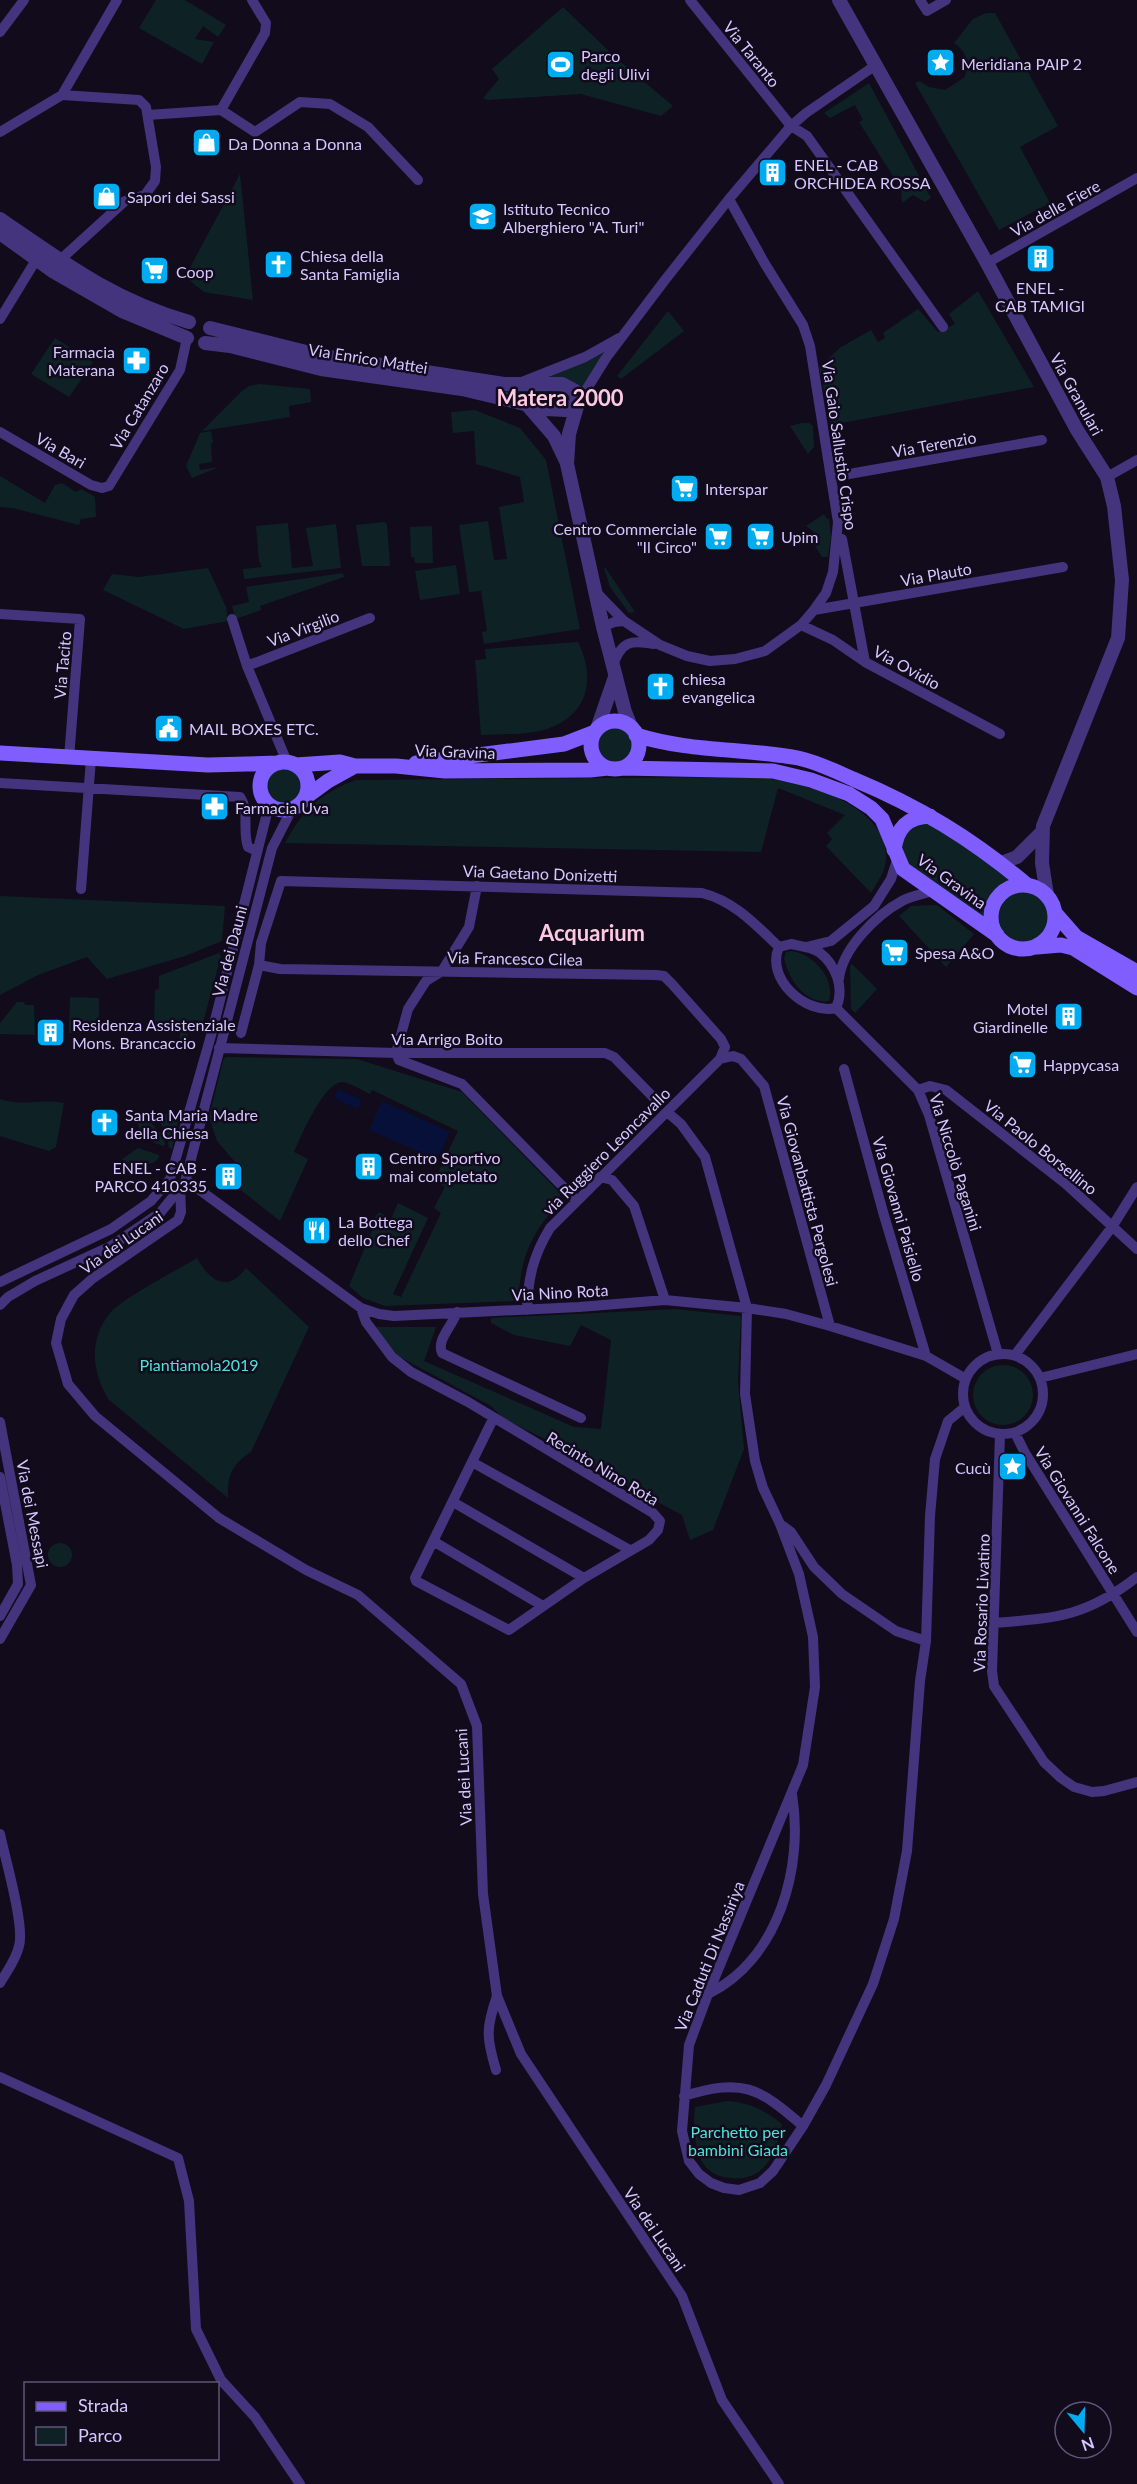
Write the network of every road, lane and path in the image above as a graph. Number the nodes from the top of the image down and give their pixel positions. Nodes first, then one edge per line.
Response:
1 (24, 0) edge
2 (117, 0) edge
3 (252, 0) edge
4 (690, 0) edge
5 (839, 0) edge
6 (920, 0) edge
7 (946, 0) edge
8 (0, 32) edge
9 (876, 66) junction
10 (62, 95) junction
11 (221, 110) junction
12 (148, 115) junction
13 (791, 126) junction
14 (0, 132) edge
15 (1137, 178) edge
16 (418, 180) dead end
17 (729, 199) junction
18 (0, 219) edge
19 (0, 233) edge
20 (36, 260) junction
21 (60, 260) junction
22 (987, 263) junction
23 (0, 319) edge
24 (189, 322) junction
25 (943, 327) dead end
26 (210, 328) junction
27 (624, 334) junction
28 (187, 338) junction
29 (205, 342) junction
30 (522, 382) junction
31 (578, 403) junction
32 (527, 404) junction
33 (0, 432) edge
34 (1042, 440) dead end
35 (1137, 460) edge
36 (567, 464) junction
37 (832, 477) junction
38 (1107, 477) junction
39 (109, 486) joint
40 (838, 522) junction
41 (1063, 567) dead end
42 (595, 591) junction
43 (855, 604) junction
44 (814, 610) junction
45 (0, 614) edge
46 (370, 618) dead end
47 (232, 619) dead end
48 (628, 624) junction
49 (801, 625) junction
50 (603, 627) junction
51 (629, 643) junction
52 (660, 645) junction
53 (865, 662) junction
54 (247, 666) junction
55 (614, 670) junction
56 (596, 730) junction
57 (634, 732) junction
58 (1000, 734) dead end
59 (0, 753) edge
60 (69, 758) junction
61 (92, 759) junction
62 (287, 763) junction
63 (212, 765) junction
64 (355, 766) junction
65 (396, 766) junction
66 (615, 768) junction
67 (0, 783) edge
68 (89, 789) junction
69 (306, 797) junction
70 (265, 798) junction
71 (292, 809) junction
72 (930, 816) junction
73 (1041, 833) junction
74 (257, 851) junction
75 (896, 855) junction
76 (1001, 863) junction
77 (1027, 885) junction
78 (477, 886) junction
79 (81, 889) dead end
80 (933, 891) junction
81 (1047, 895) junction
82 (1055, 913) junction
83 (997, 935) junction
84 (779, 947) junction
85 (806, 947) junction
86 (1034, 948) junction
87 (259, 965) junction
88 (442, 971) junction
89 (1137, 972) edge
90 (839, 982) junction
91 (1137, 988) edge
92 (836, 1008) junction
93 (217, 1032) junction
94 (241, 1033) dead end
95 (219, 1048) junction
96 (396, 1053) junction
97 (720, 1059) junction
98 (844, 1069) dead end
99 (918, 1090) junction
100 (655, 1099) dead end
101 (667, 1112) junction
102 (171, 1176) junction
103 (600, 1177) junction
104 (184, 1180) junction
105 (1137, 1187) edge
106 (576, 1200) junction
107 (167, 1205) junction
108 (181, 1212) junction
109 (1112, 1227) junction
110 (1137, 1249) edge
111 (29, 1269) junction
112 (34, 1281) junction
113 (0, 1282) edge
114 (666, 1300) junction
115 (0, 1305) edge
116 (361, 1308) junction
117 (747, 1308) junction
118 (527, 1310) junction
119 (457, 1312) junction
120 (830, 1326) junction
121 (998, 1354) junction
122 (1137, 1354) edge
123 (1015, 1355) junction
124 (926, 1356) junction
125 (1040, 1378) junction
126 (966, 1379) junction
127 (965, 1407) junction
128 (581, 1418) dead end
129 (493, 1419) junction
130 (0, 1422) edge
131 (1015, 1433) junction
132 (1000, 1434) junction
133 (472, 1462) junction
134 (0, 1477) edge
135 (8, 1493) junction
136 (453, 1502) junction
137 (780, 1524) junction
138 (17, 1537) junction
139 (433, 1541) junction
140 (630, 1550) junction
141 (1137, 1577) edge
142 (584, 1578) junction
143 (1112, 1594) junction
144 (543, 1606) junction
145 (0, 1616) edge
146 (994, 1623) junction
147 (1137, 1632) edge
148 (0, 1639) edge
149 (926, 1641) junction
150 (1137, 1782) edge
151 (792, 1794) junction
152 (0, 1834) edge
153 (0, 1983) edge
154 (708, 1994) junction
155 (497, 1996) junction
156 (496, 2070) dead end
157 (0, 2076) edge
158 (684, 2096) junction
159 (802, 2126) junction
160 (300, 2484) edge
161 (779, 2484) edge

1 - 8 street
2 - 10 street
3 - 11 street
4 - 13 street, Via Taranto
5 - 9 street, Via Granulari
6 - 7 street
9 - 13 street
9 - 22 street, Via Granulari
10 - 12 street
10 - 14 street
11 - 12 street
11 - 16 street
12 - 21 street
13 - 17 street
13 - 25 street
15 - 22 street, Via delle Fiere
17 - 27 street
17 - 37 street, Via Gaio Sallustio Crispo
18 - 21 street
19 - 20 street
20 - 23 street
20 - 28 street
21 - 24 street
22 - 38 street, Via Granulari
24 - 26 street
24 - 28 street
26 - 29 street
26 - 30 street, Via Enrico Mattei
27 - 30 street, Via Enrico Mattei
27 - 31 street
28 - 29 street
28 - 39 street, Via Catanzaro
29 - 32 street, Via Enrico Mattei
30 - 31 street, Via Enrico Mattei
31 - 32 street, Via Enrico Mattei
31 - 36 street
32 - 36 street
33 - 39 street, Via Bari
34 - 37 street, Via Terenzio
35 - 38 street
36 - 42 street
37 - 40 street, Via Gaio Sallustio Crispo
38 - 73 street, Via Granulari
40 - 43 street
40 - 44 street, Via Gaio Sallustio Crispo
41 - 43 street, Via Plauto
42 - 48 street, Via Gaio Sallustio Crispo
42 - 50 street
43 - 44 street, Via Plauto
43 - 53 street
44 - 49 street, Via Gaio Sallustio Crispo
45 - 60 street, Via Tacito
46 - 54 street, Via Virgilio
47 - 54 street
48 - 50 street
48 - 51 street
48 - 52 street, Via Gaio Sallustio Crispo
49 - 52 street, Via Gaio Sallustio Crispo
49 - 53 street, Via Ovidio
50 - 55 street
51 - 52 street, Via Gaio Sallustio Crispo
51 - 55 street
53 - 58 street, Via Ovidio
54 - 62 street
55 - 56 street
55 - 57 street
56 - 57 main road
56 - 65 main road, Via Gravina
56 - 66 main road
57 - 66 main road
57 - 72 main road
59 - 60 main road
60 - 61 main road
61 - 63 main road
61 - 68 street
62 - 63 main road
62 - 64 main road
62 - 69 main road
62 - 70 main road
63 - 70 main road
64 - 65 main road
64 - 69 main road
65 - 66 main road, Via Gravina
66 - 75 main road, Via Gravina
67 - 68 street
68 - 74 street
68 - 79 street
69 - 71 main road
70 - 71 main road
70 - 74 street, Via dei Dauni
71 - 93 street, Via dei Dauni
72 - 75 main road, Via Gravina
72 - 76 main road
73 - 76 street
73 - 81 street
74 - 93 street, Via dei Dauni
75 - 80 main road, Via Gravina
75 - 85 street
76 - 77 main road
77 - 81 main road
77 - 83 main road
78 - 84 street, Via Gaetano Donizetti
78 - 87 street, Via Gaetano Donizetti
78 - 88 street
80 - 83 main road, Via Gravina
80 - 90 street
81 - 82 main road
82 - 86 main road
82 - 89 main road
83 - 86 main road
84 - 85 street
84 - 92 street
85 - 90 street
86 - 91 main road
87 - 88 street, Via Francesco Cilea
87 - 94 street
88 - 96 street
88 - 97 street, Via Francesco Cilea
90 - 92 street
92 - 99 street, Via Niccolò Paganini
93 - 95 street, Via dei Dauni
93 - 102 street, Via dei Dauni
95 - 96 street, Via Arrigo Boito
95 - 104 street, Via dei Dauni
96 - 100 street, Via Arrigo Boito
96 - 106 street
97 - 101 street, via Ruggiero Leoncavallo
97 - 120 street, Via Giovanbattista Pergolesi
98 - 124 street, Via Giovanni Paisiello
99 - 109 street, Via Paolo Borsellino
99 - 121 street, Via Niccolò Paganini
101 - 103 street, via Ruggiero Leoncavallo
101 - 117 street, Via Caduti Di Nassiriya
102 - 104 street
102 - 111 street, Via dei Dauni
103 - 106 street, via Ruggiero Leoncavallo
103 - 114 street
104 - 107 street, Via dei Dauni
104 - 108 street
104 - 116 street, Via Nino Rota
105 - 109 street
106 - 118 street, via Ruggiero Leoncavallo
107 - 108 street
107 - 112 street, Via dei Dauni
108 - 155 street, Via dei Lucani
109 - 110 street, Via Paolo Borsellino
109 - 123 street
111 - 112 street
111 - 113 street, Via dei Dauni
112 - 115 street, Via dei Dauni
114 - 117 street, Via Nino Rota
114 - 118 street, Via Nino Rota
116 - 119 street, Via Nino Rota
116 - 129 street, Recinto Nino Rota
117 - 120 street, Via Nino Rota
117 - 137 street, Via Caduti Di Nassiriya
118 - 119 street, Via Nino Rota
119 - 128 street
120 - 124 street, Via Nino Rota
121 - 123 street
121 - 126 street
122 - 125 street
123 - 125 street
124 - 126 street, Via Nino Rota
125 - 131 street
126 - 127 street
127 - 132 street
127 - 149 street, Via Caduti Di Nassiriya
129 - 133 street, Recinto Nino Rota
129 - 140 street, Recinto Nino Rota
130 - 135 street, Via dei Messapi
131 - 132 street
131 - 143 street, Via Giovanni Falcone
132 - 146 street, Via Rosario Livatino
133 - 136 street, Recinto Nino Rota
133 - 140 street
134 - 135 street, Via dei Messapi
135 - 138 street, Via dei Messapi
136 - 139 street, Recinto Nino Rota
136 - 142 street
137 - 149 street
137 - 151 street, Via Caduti Di Nassiriya
138 - 145 street, Via dei Messapi
138 - 148 street, Via dei Messapi
139 - 144 street
139 - 144 street, Recinto Nino Rota
140 - 142 street, Recinto Nino Rota
141 - 143 street
142 - 144 street, Recinto Nino Rota
143 - 146 street
143 - 147 street, Via Giovanni Falcone
146 - 150 street, Via Rosario Livatino
149 - 159 street, Via Caduti Di Nassiriya
151 - 154 street, Via Caduti Di Nassiriya
151 - 154 street
152 - 153 street
154 - 158 street, Via Caduti Di Nassiriya
155 - 156 street
155 - 161 street, Via dei Lucani
157 - 160 street
158 - 159 street
158 - 159 street, Via Caduti Di Nassiriya

